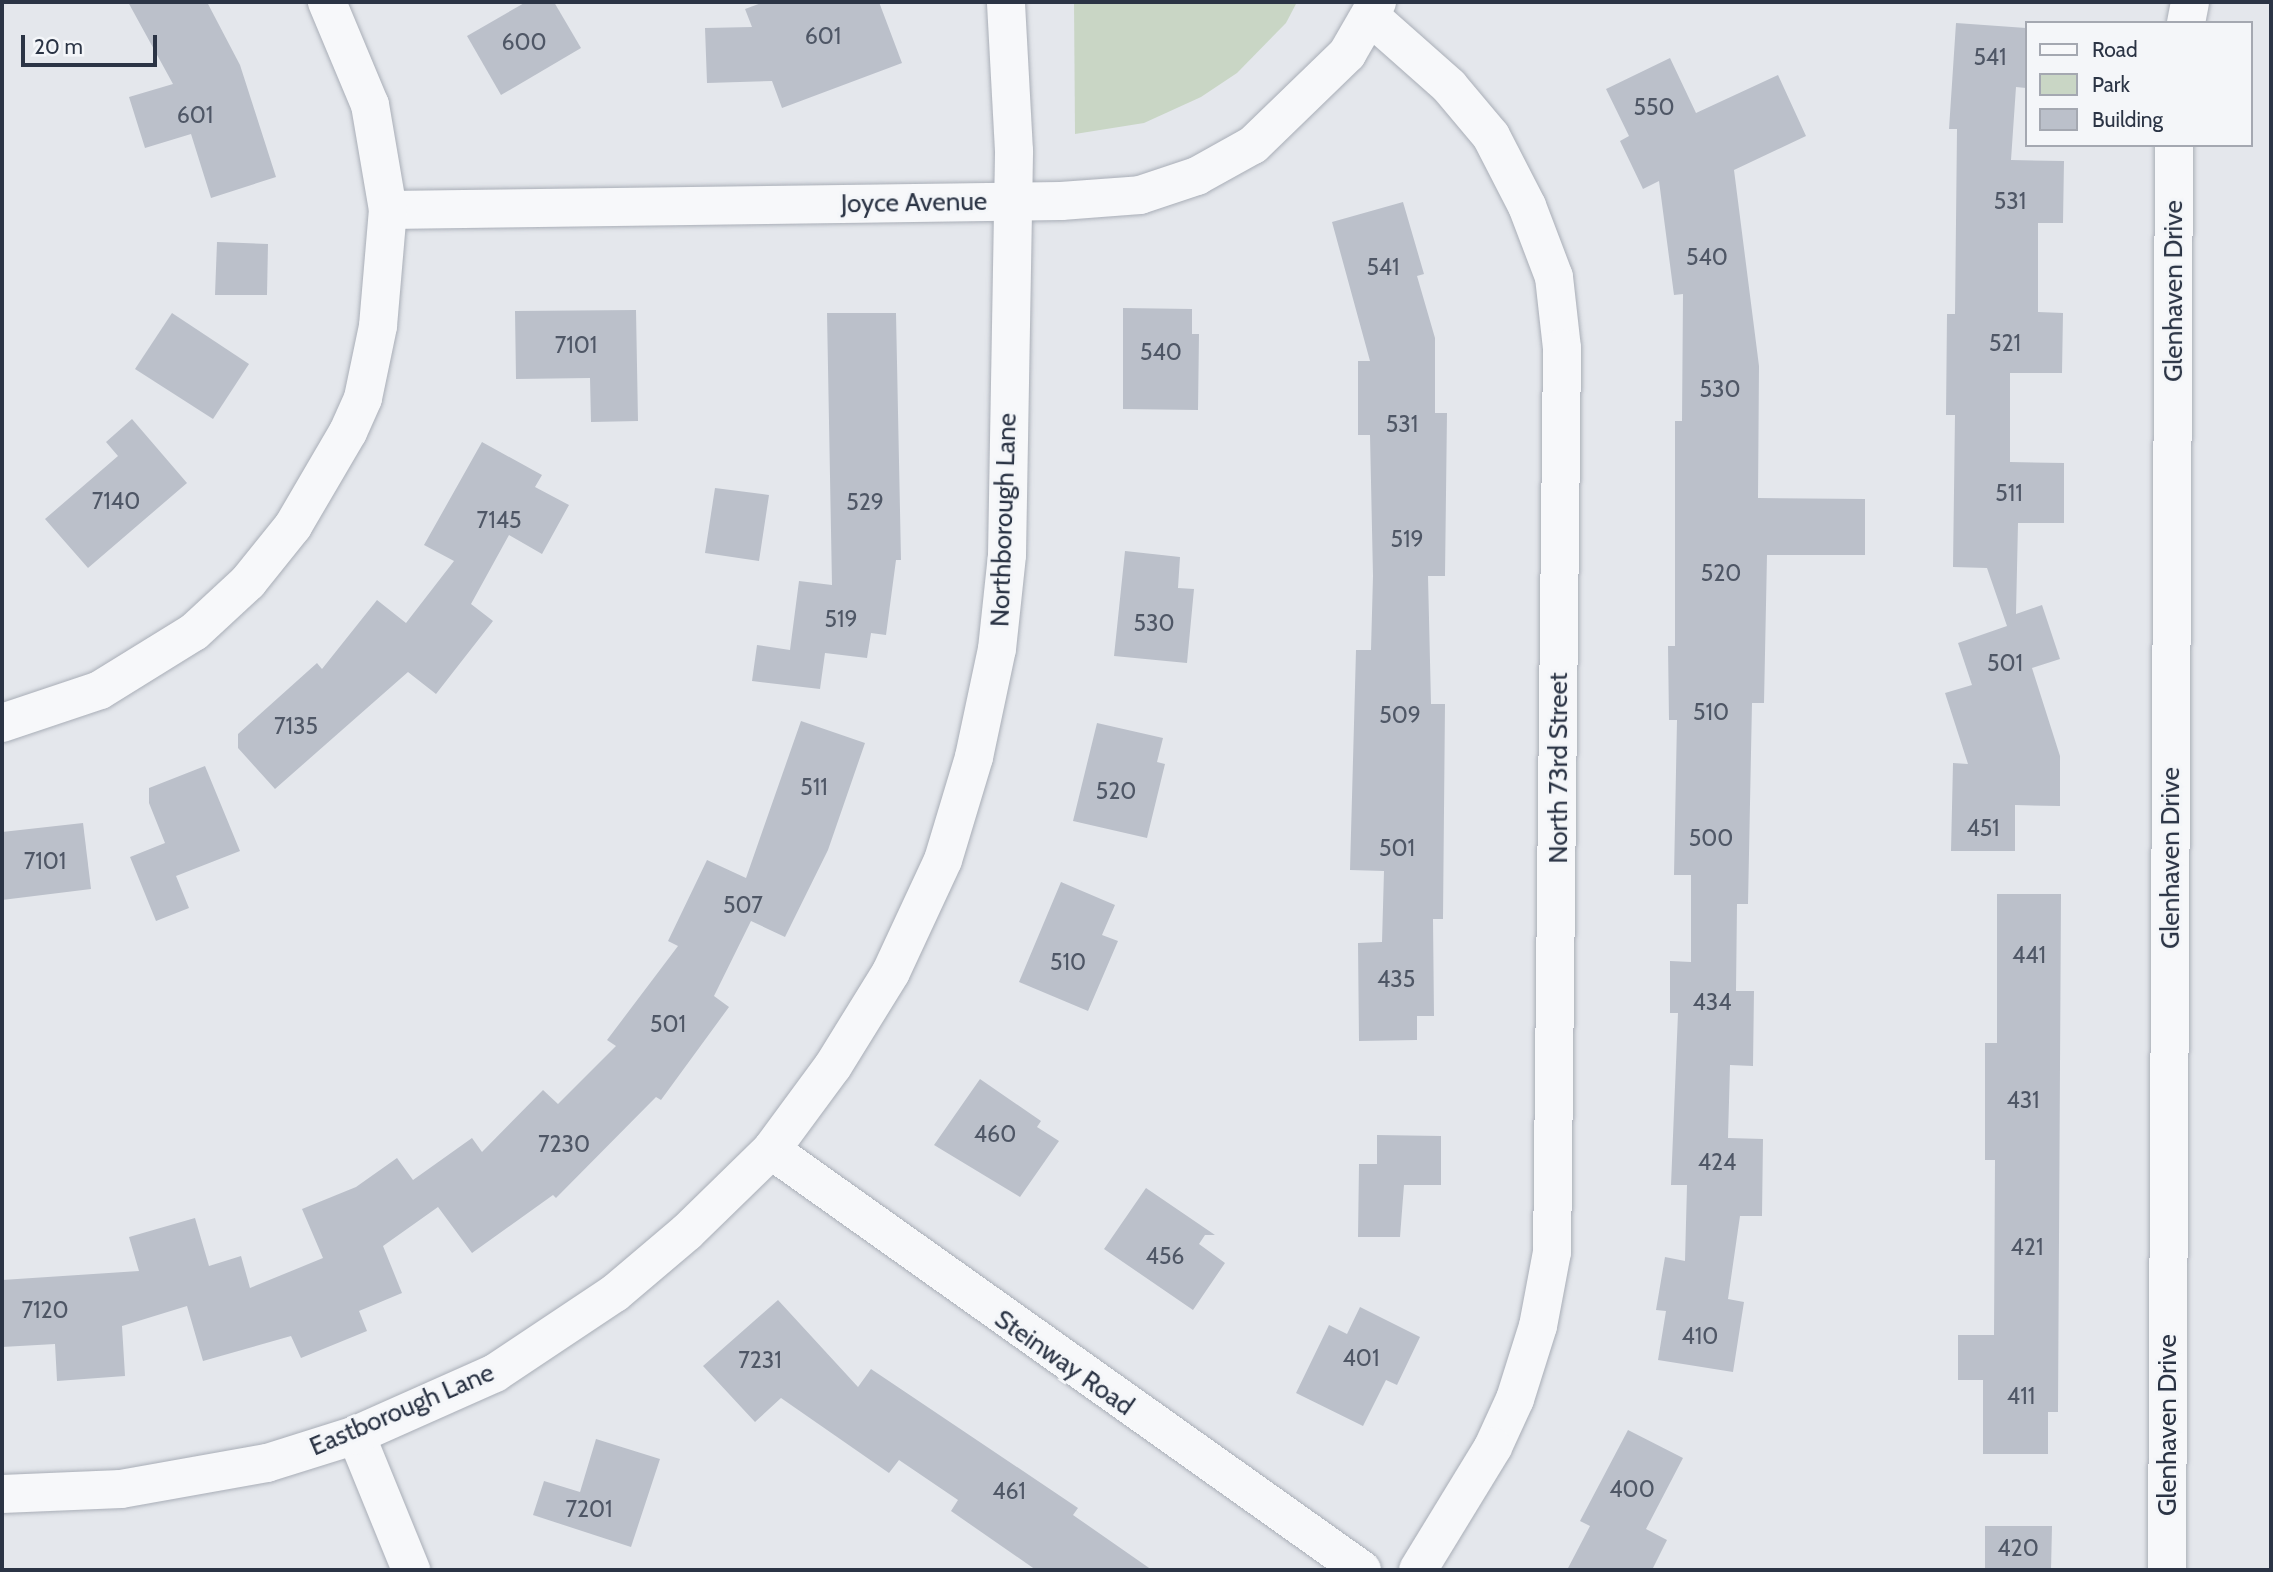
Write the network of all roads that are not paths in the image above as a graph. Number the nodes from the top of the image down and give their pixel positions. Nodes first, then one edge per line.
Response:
1 (327, 2) edge
2 (1006, 2) edge
3 (2190, 2) edge
4 (1374, 9) edge
5 (2186, 21) edge
6 (2175, 147) edge
7 (1012, 202) junction
8 (388, 210) junction
9 (2, 723) edge
10 (771, 1150) junction
11 (356, 1435) junction
12 (2, 1494) edge
13 (411, 1570) edge
14 (1362, 1570) edge
15 (1418, 1570) edge
16 (2167, 1570) edge

1 - 8 street
2 - 7 street, Northborough Lane
3 - 5 street
4 - 7 street, Joyce Avenue
4 - 15 street, North 73rd Street
6 - 16 street, Glenhaven Drive
7 - 8 street, Joyce Avenue
7 - 10 street, Northborough Lane
8 - 9 street
10 - 11 street, Eastborough Lane
10 - 14 street, Steinway Road
11 - 12 street, Eastborough Lane
11 - 13 street

